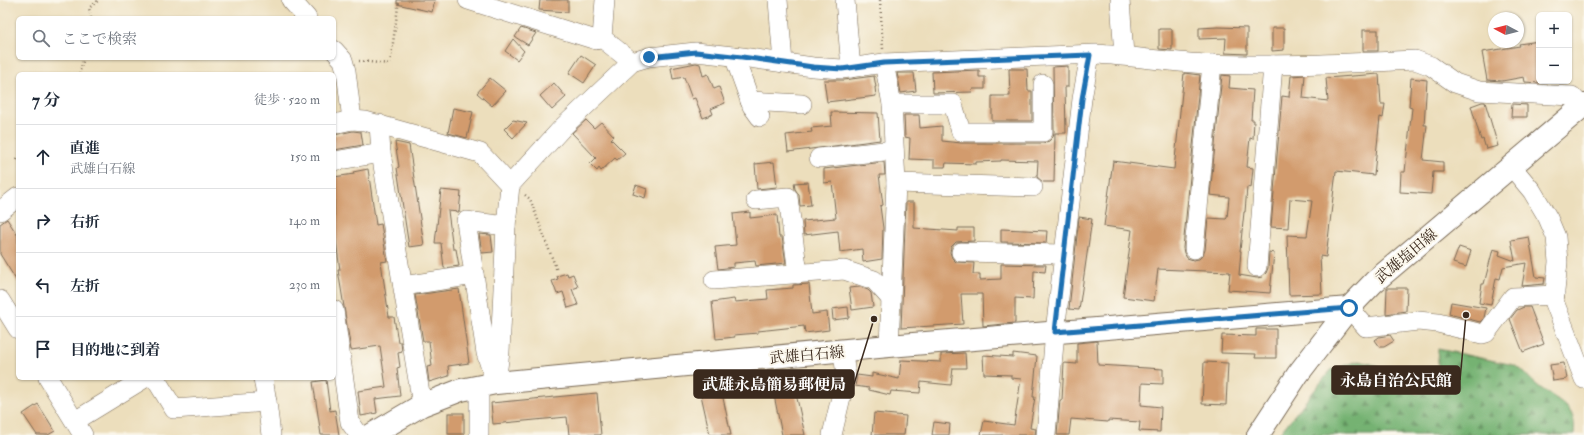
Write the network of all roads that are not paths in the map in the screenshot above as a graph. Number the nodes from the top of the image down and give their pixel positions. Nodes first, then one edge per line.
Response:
1 (291, 0) edge
2 (468, 0) edge
3 (605, 0) edge
4 (778, 0) edge
5 (845, 0) edge
6 (1120, 0) edge
7 (305, 16) edge
8 (602, 38) junction
9 (338, 55) edge
10 (1090, 55) junction
11 (1124, 55) junction
12 (734, 56) junction
13 (632, 62) junction
14 (783, 63) junction
15 (884, 63) junction
16 (1212, 64) junction
17 (1273, 65) junction
18 (851, 68) junction
19 (1043, 84) dead end
20 (750, 101) junction
21 (802, 104) dead end
22 (892, 104) junction
23 (1583, 106) edge
24 (760, 117) dead end
25 (343, 122) edge
26 (379, 124) junction
27 (894, 150) junction
28 (382, 153) junction
29 (819, 158) dead end
30 (336, 161) edge
31 (1512, 167) junction
32 (896, 184) junction
33 (510, 185) junction
34 (1033, 187) dead end
35 (756, 200) dead end
36 (506, 226) junction
37 (1194, 249) dead end
38 (961, 252) dead end
39 (1064, 254) junction
40 (1257, 267) dead end
41 (798, 274) junction
42 (474, 275) junction
43 (714, 280) dead end
44 (403, 286) junction
45 (1555, 295) junction
46 (891, 299) junction
47 (5, 303) edge
48 (1349, 308) junction
49 (336, 324) edge
50 (16, 325) edge
51 (1055, 332) junction
52 (889, 346) junction
53 (843, 352) junction
54 (1584, 379) edge
55 (49, 380) edge
56 (142, 380) edge
57 (157, 380) edge
58 (263, 380) edge
59 (488, 385) junction
60 (266, 402) junction
61 (422, 405) junction
62 (79, 428) edge
63 (271, 435) edge
64 (359, 435) edge
65 (371, 435) edge
66 (479, 435) edge
67 (832, 435) edge
68 (1046, 435) edge
69 (1258, 435) edge

1 - 7 street
2 - 8 street
3 - 8 street
4 - 14 street
5 - 18 street
6 - 11 street
8 - 13 street
9 - 25 street
10 - 11 street
10 - 15 street
10 - 39 street
11 - 16 street
12 - 13 street
12 - 14 street
12 - 20 street
13 - 33 street
14 - 18 street
15 - 18 street
15 - 22 street
16 - 17 street
16 - 37 street
17 - 23 street
17 - 40 street
19 - 22 street
20 - 21 street
20 - 24 street
22 - 27 street
23 - 31 main road, 武雄塩田線
25 - 26 street
26 - 28 street
26 - 33 street
27 - 29 street
27 - 32 street
28 - 30 street
28 - 44 street
31 - 45 street
31 - 48 main road, 武雄塩田線
32 - 34 street
32 - 46 street
33 - 36 street
35 - 41 street
36 - 42 street
36 - 59 street
38 - 39 street
39 - 51 street
41 - 43 street
41 - 46 street
42 - 44 street
42 - 59 street
44 - 61 street
45 - 48 street
45 - 54 street
46 - 52 street
47 - 50 street
48 - 51 main road, 武雄白石線
48 - 69 main road, 武雄塩田線
49 - 64 street
51 - 52 main road, 武雄白石線
51 - 68 street
52 - 53 main road, 武雄白石線
53 - 59 main road, 武雄白石線
53 - 67 street
55 - 62 street
56 - 62 street
57 - 60 street
58 - 60 street
59 - 61 main road, 武雄白石線
59 - 66 street
60 - 63 street
61 - 65 main road, 武雄白石線

